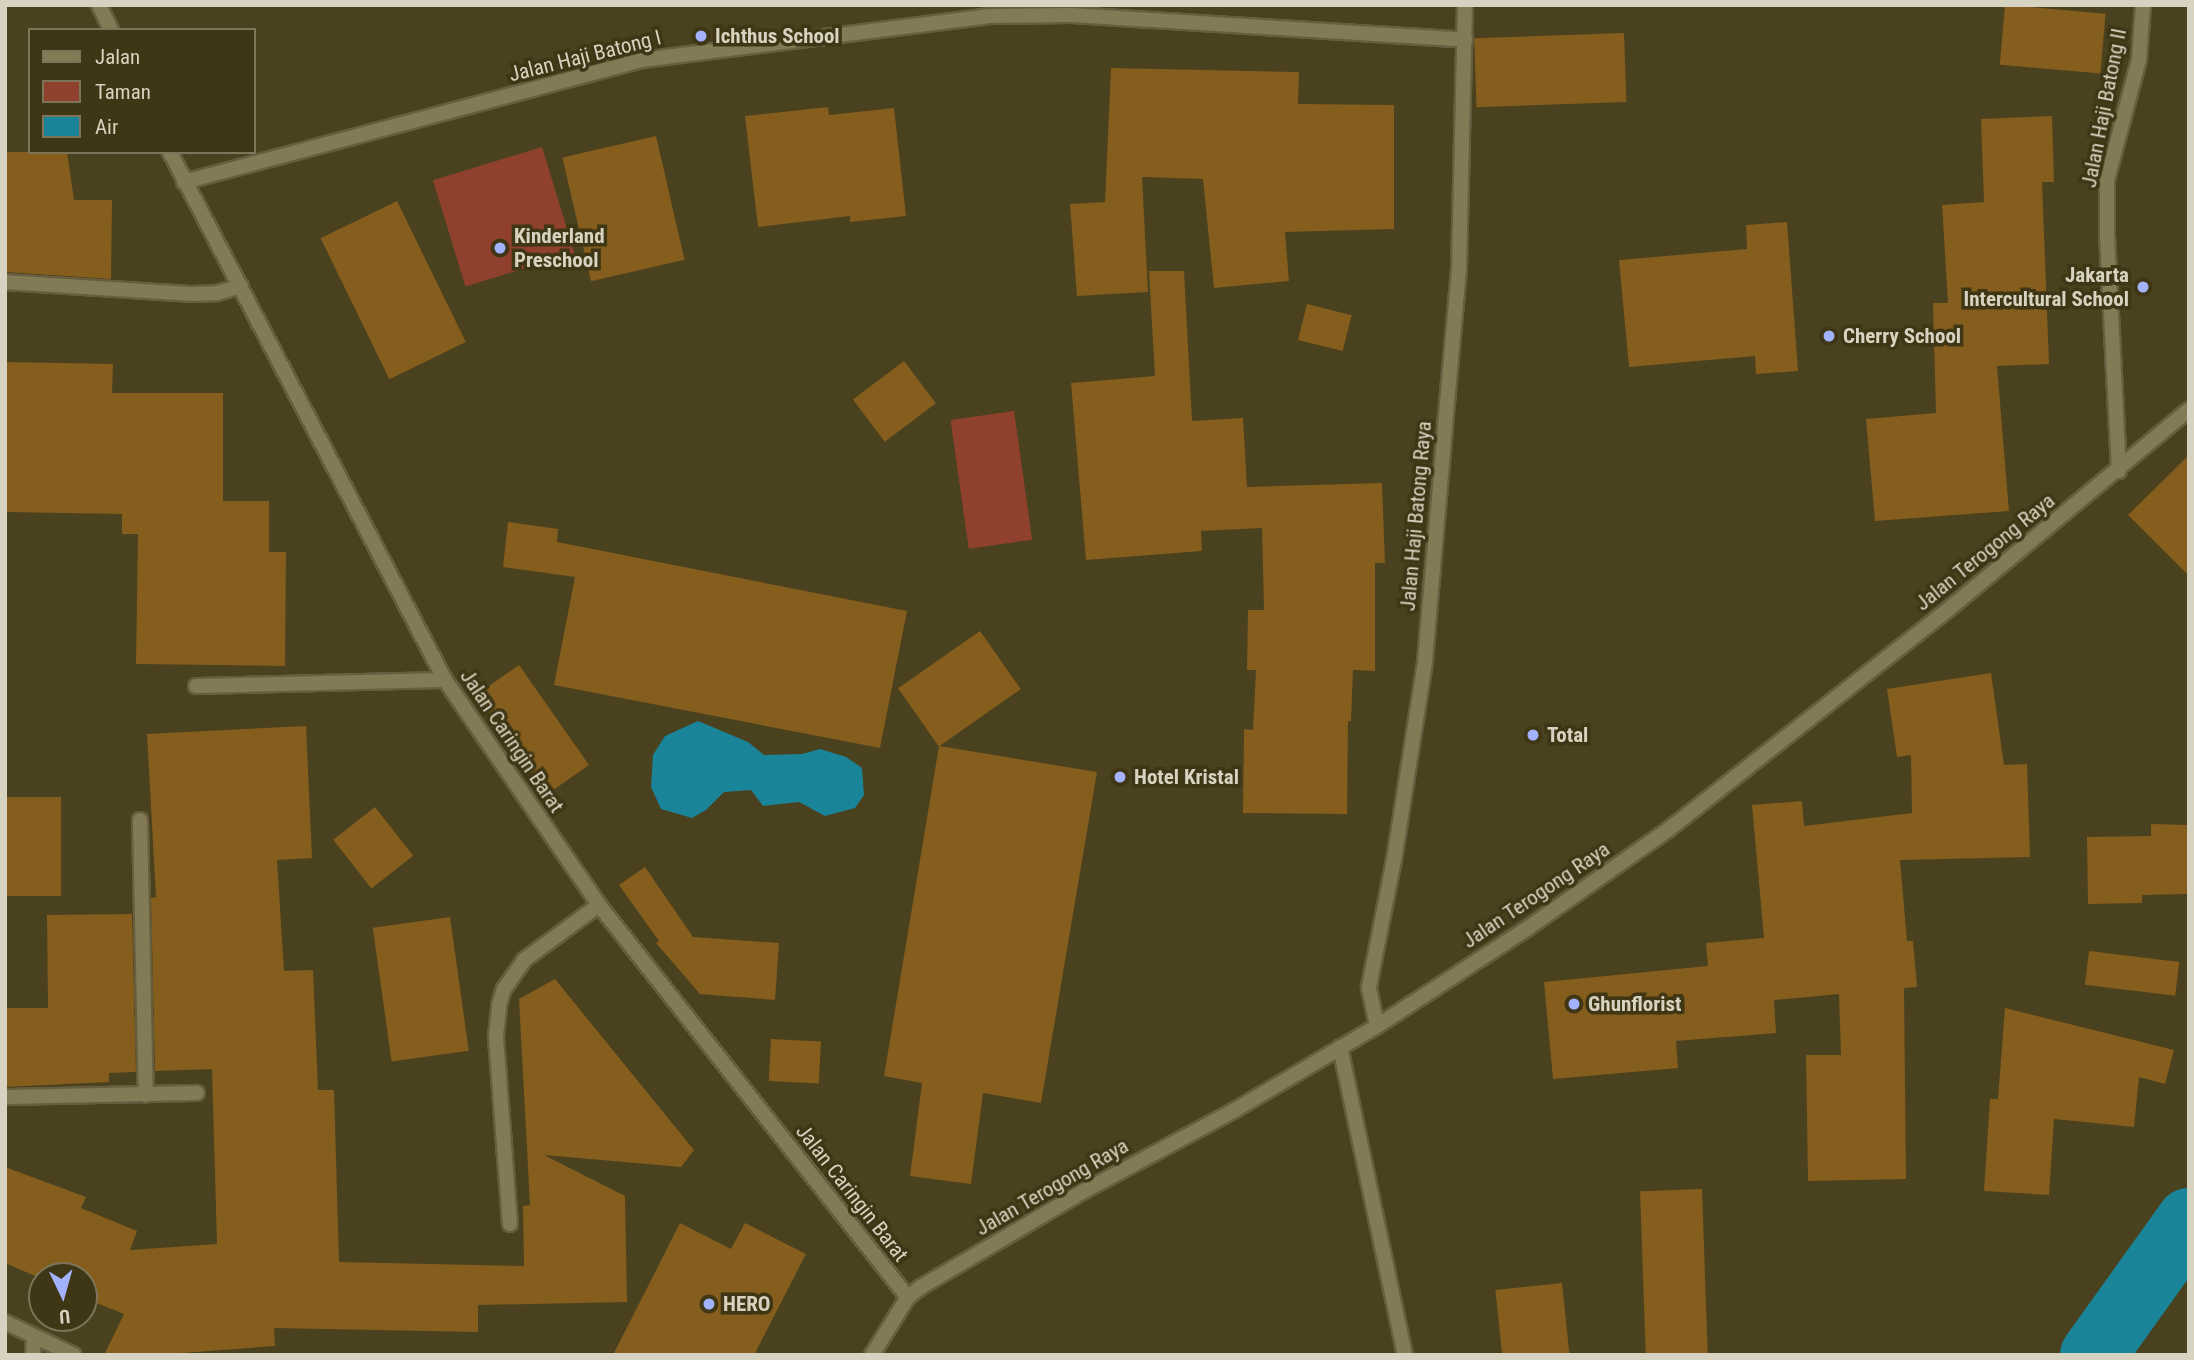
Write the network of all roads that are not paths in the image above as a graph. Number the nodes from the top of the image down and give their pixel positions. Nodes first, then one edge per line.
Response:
1 (99, 5) edge
2 (1465, 5) edge
3 (2143, 5) edge
4 (1003, 10) edge
5 (110, 28) edge
6 (1465, 40) junction
7 (171, 154) edge
8 (184, 182) junction
9 (5, 282) edge
10 (241, 286) junction
11 (2189, 410) edge
12 (2119, 471) junction
13 (445, 680) junction
14 (195, 686) dead end
15 (140, 820) dead end
16 (599, 905) junction
17 (1377, 1026) junction
18 (1340, 1047) junction
19 (197, 1093) dead end
20 (146, 1095) junction
21 (5, 1097) edge
22 (510, 1224) dead end
23 (908, 1297) junction
24 (5, 1322) edge
25 (34, 1336) junction
26 (33, 1355) edge
27 (74, 1355) edge
28 (872, 1355) edge
29 (1405, 1355) edge

1 - 5 street
2 - 6 street, Jalan Haji Batong Raya
3 - 12 street, Jalan Haji Batong II
4 - 6 street, Jalan Haji Batong I
4 - 8 street, Jalan Haji Batong I
6 - 17 street, Jalan Haji Batong Raya
7 - 8 street, Jalan Caringin Barat
8 - 10 street, Jalan Caringin Barat
9 - 10 street
10 - 13 street, Jalan Caringin Barat
11 - 12 street, Jalan Terogong Raya
12 - 17 street, Jalan Terogong Raya
13 - 14 street
13 - 16 street, Jalan Caringin Barat
15 - 20 street
16 - 22 street
16 - 23 street, Jalan Caringin Barat
17 - 18 street, Jalan Terogong Raya
18 - 23 street, Jalan Terogong Raya
18 - 29 street
19 - 20 street
20 - 21 street
23 - 28 street, Jalan Terogong Raya
24 - 25 street
25 - 26 street
25 - 27 street

